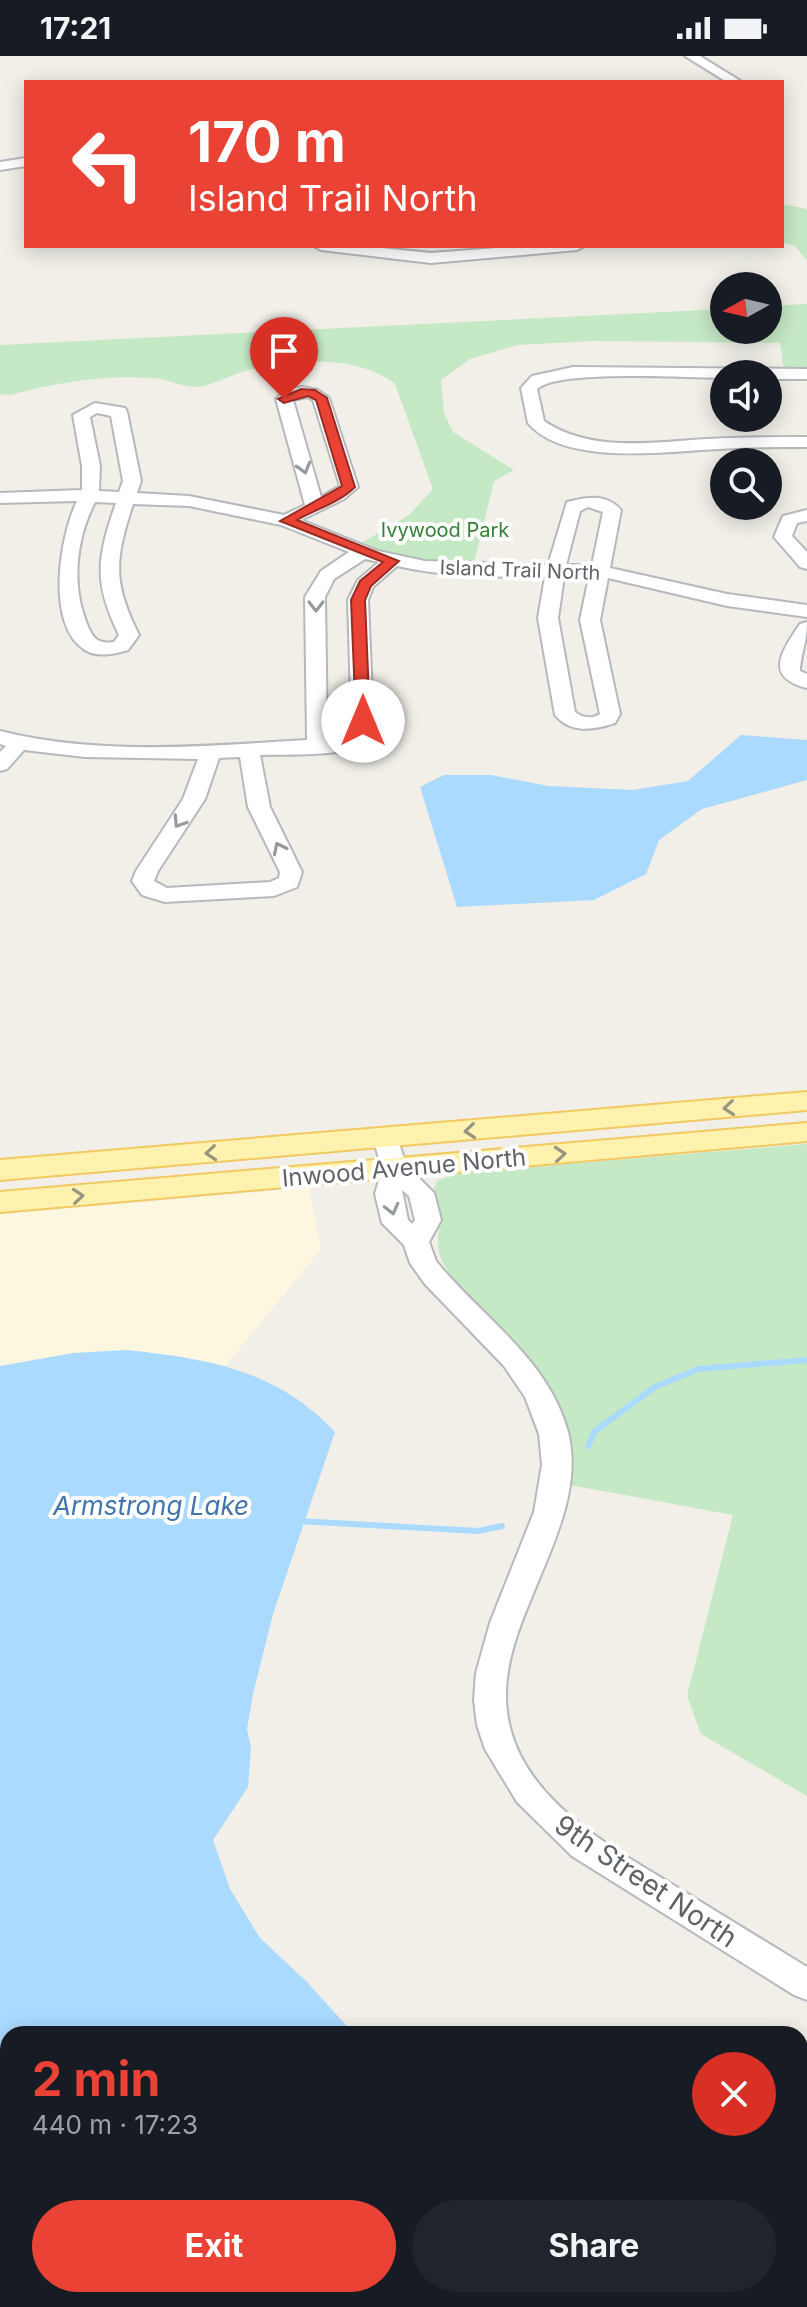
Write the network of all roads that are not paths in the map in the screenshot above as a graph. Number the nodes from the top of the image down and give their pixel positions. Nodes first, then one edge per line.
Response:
1 (691, 56) edge
2 (733, 80) edge
3 (24, 162) edge
4 (0, 166) edge
5 (339, 248) edge
6 (553, 248) edge
7 (807, 374) edge
8 (807, 442) edge
9 (88, 495) junction
10 (128, 496) junction
11 (0, 498) edge
12 (314, 505) junction
13 (807, 515) edge
14 (286, 521) junction
15 (364, 552) junction
16 (392, 561) junction
17 (807, 563) edge
18 (556, 569) junction
19 (600, 571) junction
20 (807, 611) edge
21 (807, 628) edge
22 (807, 682) edge
23 (10, 740) edge
24 (317, 745) junction
25 (249, 750) junction
26 (210, 752) junction
27 (0, 765) edge
28 (807, 1101) edge
29 (807, 1132) edge
30 (386, 1138) junction
31 (395, 1169) junction
32 (0, 1170) edge
33 (0, 1202) edge
34 (807, 1985) edge

1 - 2 street
3 - 4 street
5 - 6 street
7 - 8 street
9 - 10 street, Island Trail North
9 - 10 street
9 - 10 street
9 - 11 street, Island Trail North
10 - 14 street, Island Trail North
12 -> 12 street
12 - 14 street
13 - 17 street
14 - 15 street, Island Trail North
15 - 16 street, Island Trail North
15 -> 24 street
16 - 18 street, Island Trail North
16 - 24 street
18 - 19 street, Island Trail North
18 - 19 street
18 - 19 street
19 - 20 street, Island Trail North
21 - 22 street
23 - 26 street
23 - 27 street
24 - 25 street
25 - 26 street
26 -> 25 street
28 -> 30 main road, Inwood Avenue North
31 -> 29 main road, Inwood Avenue North
30 - 31 street, 9th Street North
30 -> 32 main road, Inwood Avenue North
33 -> 31 main road, Inwood Avenue North
31 - 34 street, 9th Street North

